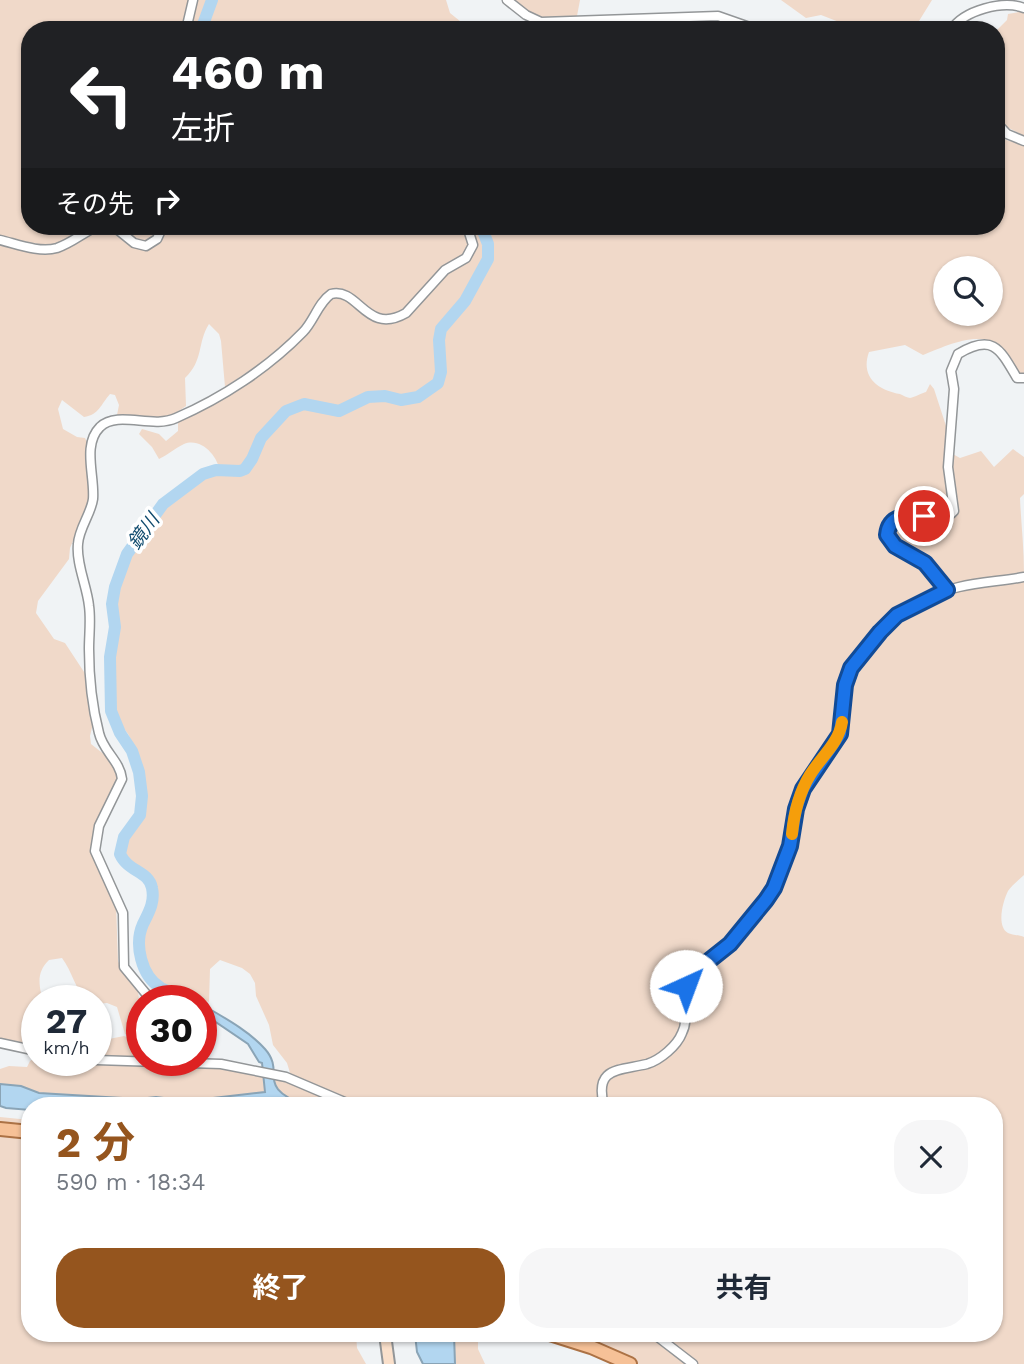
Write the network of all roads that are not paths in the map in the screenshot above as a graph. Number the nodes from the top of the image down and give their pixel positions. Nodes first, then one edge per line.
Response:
1 (193, 0) edge
2 (507, 0) edge
3 (1024, 8) edge
4 (188, 21) edge
5 (539, 21) edge
6 (570, 21) edge
7 (732, 21) edge
8 (959, 21) edge
9 (1005, 132) edge
10 (1024, 141) edge
11 (82, 235) edge
12 (124, 235) edge
13 (159, 235) edge
14 (470, 235) edge
15 (0, 240) edge
16 (1024, 378) edge
17 (1024, 576) edge
18 (947, 590) junction
19 (139, 985) edge
20 (0, 1043) edge
21 (21, 1048) edge
22 (217, 1064) edge
23 (332, 1097) edge
24 (603, 1097) edge
25 (0, 1129) edge
26 (21, 1131) edge
27 (386, 1342) edge
28 (576, 1342) edge
29 (664, 1342) edge
30 (389, 1364) edge
31 (630, 1364) edge
32 (693, 1364) edge

1 - 4 street
2 - 5 street
3 - 8 street
6 - 7 street
9 - 10 street
11 - 15 street
12 - 13 street
14 - 19 street
16 - 18 street
17 - 18 street
18 - 24 street
20 - 21 street
22 - 23 street
25 - 26 main road
27 - 30 main road
28 - 31 main road
29 - 32 street

